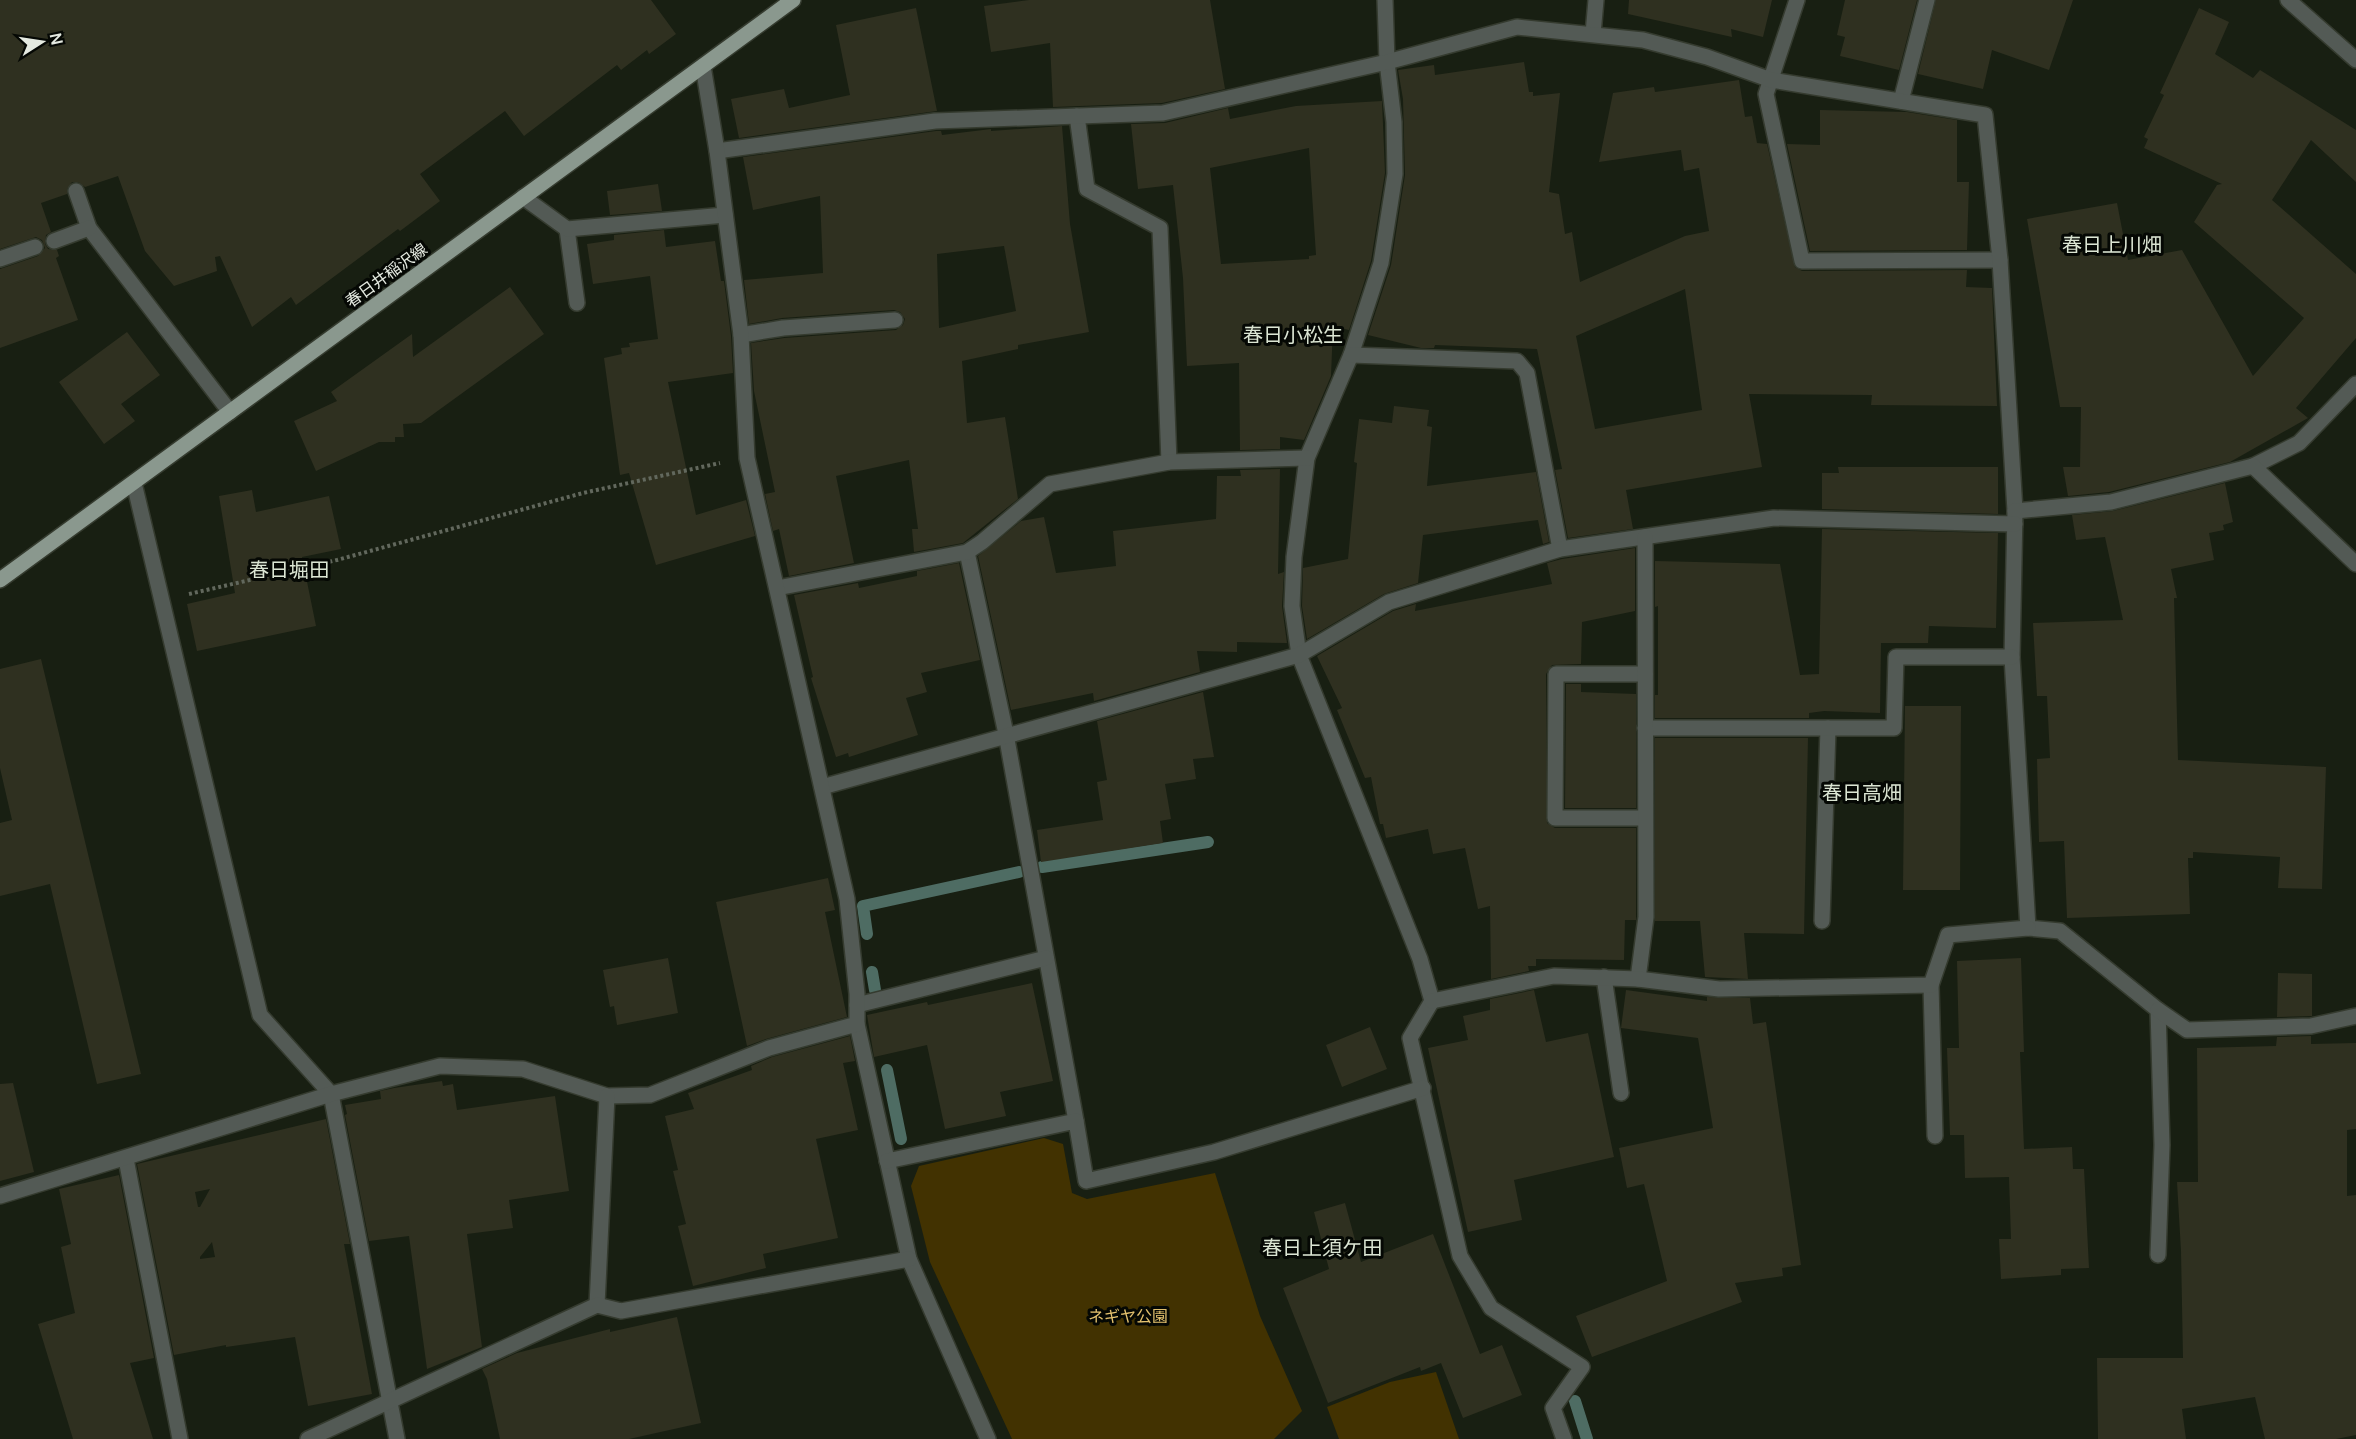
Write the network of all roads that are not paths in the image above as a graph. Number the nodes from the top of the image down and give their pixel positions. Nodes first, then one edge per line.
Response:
1 (793, 0) edge
2 (1385, 0) edge
3 (1596, 0) edge
4 (1797, 0) edge
5 (1927, 0) edge
6 (2289, 0) edge
7 (1593, 34) junction
8 (2356, 60) edge
9 (1387, 62) junction
10 (703, 66) junction
11 (1771, 80) junction
12 (1901, 101) junction
13 (1077, 116) junction
14 (717, 151) junction
15 (76, 191) dead end
16 (523, 197) junction
17 (725, 215) junction
18 (89, 228) junction
19 (567, 230) junction
20 (54, 240) dead end
21 (35, 247) dead end
22 (0, 259) edge
23 (2000, 260) junction
24 (578, 303) dead end
25 (895, 320) dead end
26 (741, 335) junction
27 (1351, 354) junction
28 (2356, 384) edge
29 (230, 412) junction
30 (1307, 458) junction
31 (1169, 462) junction
32 (2253, 466) junction
33 (134, 483) junction
34 (2015, 517) junction
35 (1645, 537) junction
36 (1560, 549) junction
37 (967, 552) junction
38 (2356, 564) edge
39 (0, 580) edge
40 (777, 588) junction
41 (1299, 655) junction
42 (2012, 657) junction
43 (1645, 674) junction
44 (1645, 728) junction
45 (1828, 728) junction
46 (1006, 734) junction
47 (822, 786) junction
48 (1646, 819) junction
49 (1822, 921) dead end
50 (2028, 928) junction
51 (1046, 958) junction
52 (1604, 977) junction
53 (1638, 979) junction
54 (1931, 985) junction
55 (1432, 1001) junction
56 (857, 1005) junction
57 (2158, 1010) junction
58 (2356, 1016) edge
59 (857, 1024) junction
60 (1423, 1088) junction
61 (1621, 1093) dead end
62 (330, 1094) junction
63 (607, 1096) junction
64 (1076, 1121) junction
65 (1935, 1136) dead end
66 (126, 1159) junction
67 (886, 1161) junction
68 (0, 1196) edge
69 (2158, 1255) dead end
70 (909, 1259) junction
71 (597, 1305) junction
72 (388, 1401) junction
73 (180, 1439) edge
74 (309, 1439) edge
75 (397, 1439) edge
76 (988, 1439) edge
77 (1564, 1439) edge

1 - 10 main road, 春日井稲沢線
2 - 9 street
3 - 7 street
4 - 11 street
5 - 12 street
6 - 8 street
7 - 9 street
7 - 11 street
9 - 13 street
9 - 27 street
10 - 14 street
10 - 16 main road, 春日井稲沢線
11 - 12 street
11 - 23 street
12 - 23 street
13 - 14 street
13 - 31 street
14 - 17 street
15 - 18 street
16 - 19 street
16 - 29 main road, 春日井稲沢線
17 - 19 street
17 - 26 street
18 - 20 street
18 - 29 street
19 - 24 street
21 - 22 street
23 - 34 street
25 - 26 street
26 - 40 street
27 - 30 street
27 - 36 street
28 - 32 street
29 - 33 main road, 春日井稲沢線
30 - 31 street
30 - 41 street
31 - 37 street
32 - 34 street
32 - 38 street
33 - 39 main road, 春日井稲沢線
33 - 62 street
34 - 35 street
34 - 42 street
35 - 36 street
35 - 43 street
36 - 41 street
37 - 40 street
37 - 46 street
40 - 47 street
41 - 46 street
41 - 55 street
42 - 45 street
42 - 50 street
43 - 44 street
43 - 48 street
44 - 45 street
44 - 48 street
45 - 49 street
46 - 47 street
46 - 51 street
47 - 56 street
48 - 53 street
50 - 54 street
50 - 57 street
51 - 56 street
51 - 64 street
52 - 53 street
52 - 55 street
52 - 61 street
53 - 54 street
54 - 65 street
55 - 60 street
56 - 59 street
57 - 58 street
57 - 69 street
59 - 63 street
59 - 67 street
60 - 64 street
60 - 77 street
62 - 63 street
62 - 66 street
62 - 72 street
63 - 71 street
64 - 67 street
66 - 68 street
66 - 73 street
67 - 70 street
70 - 71 street
70 - 76 street
71 - 72 street
72 - 74 street
72 - 75 street

